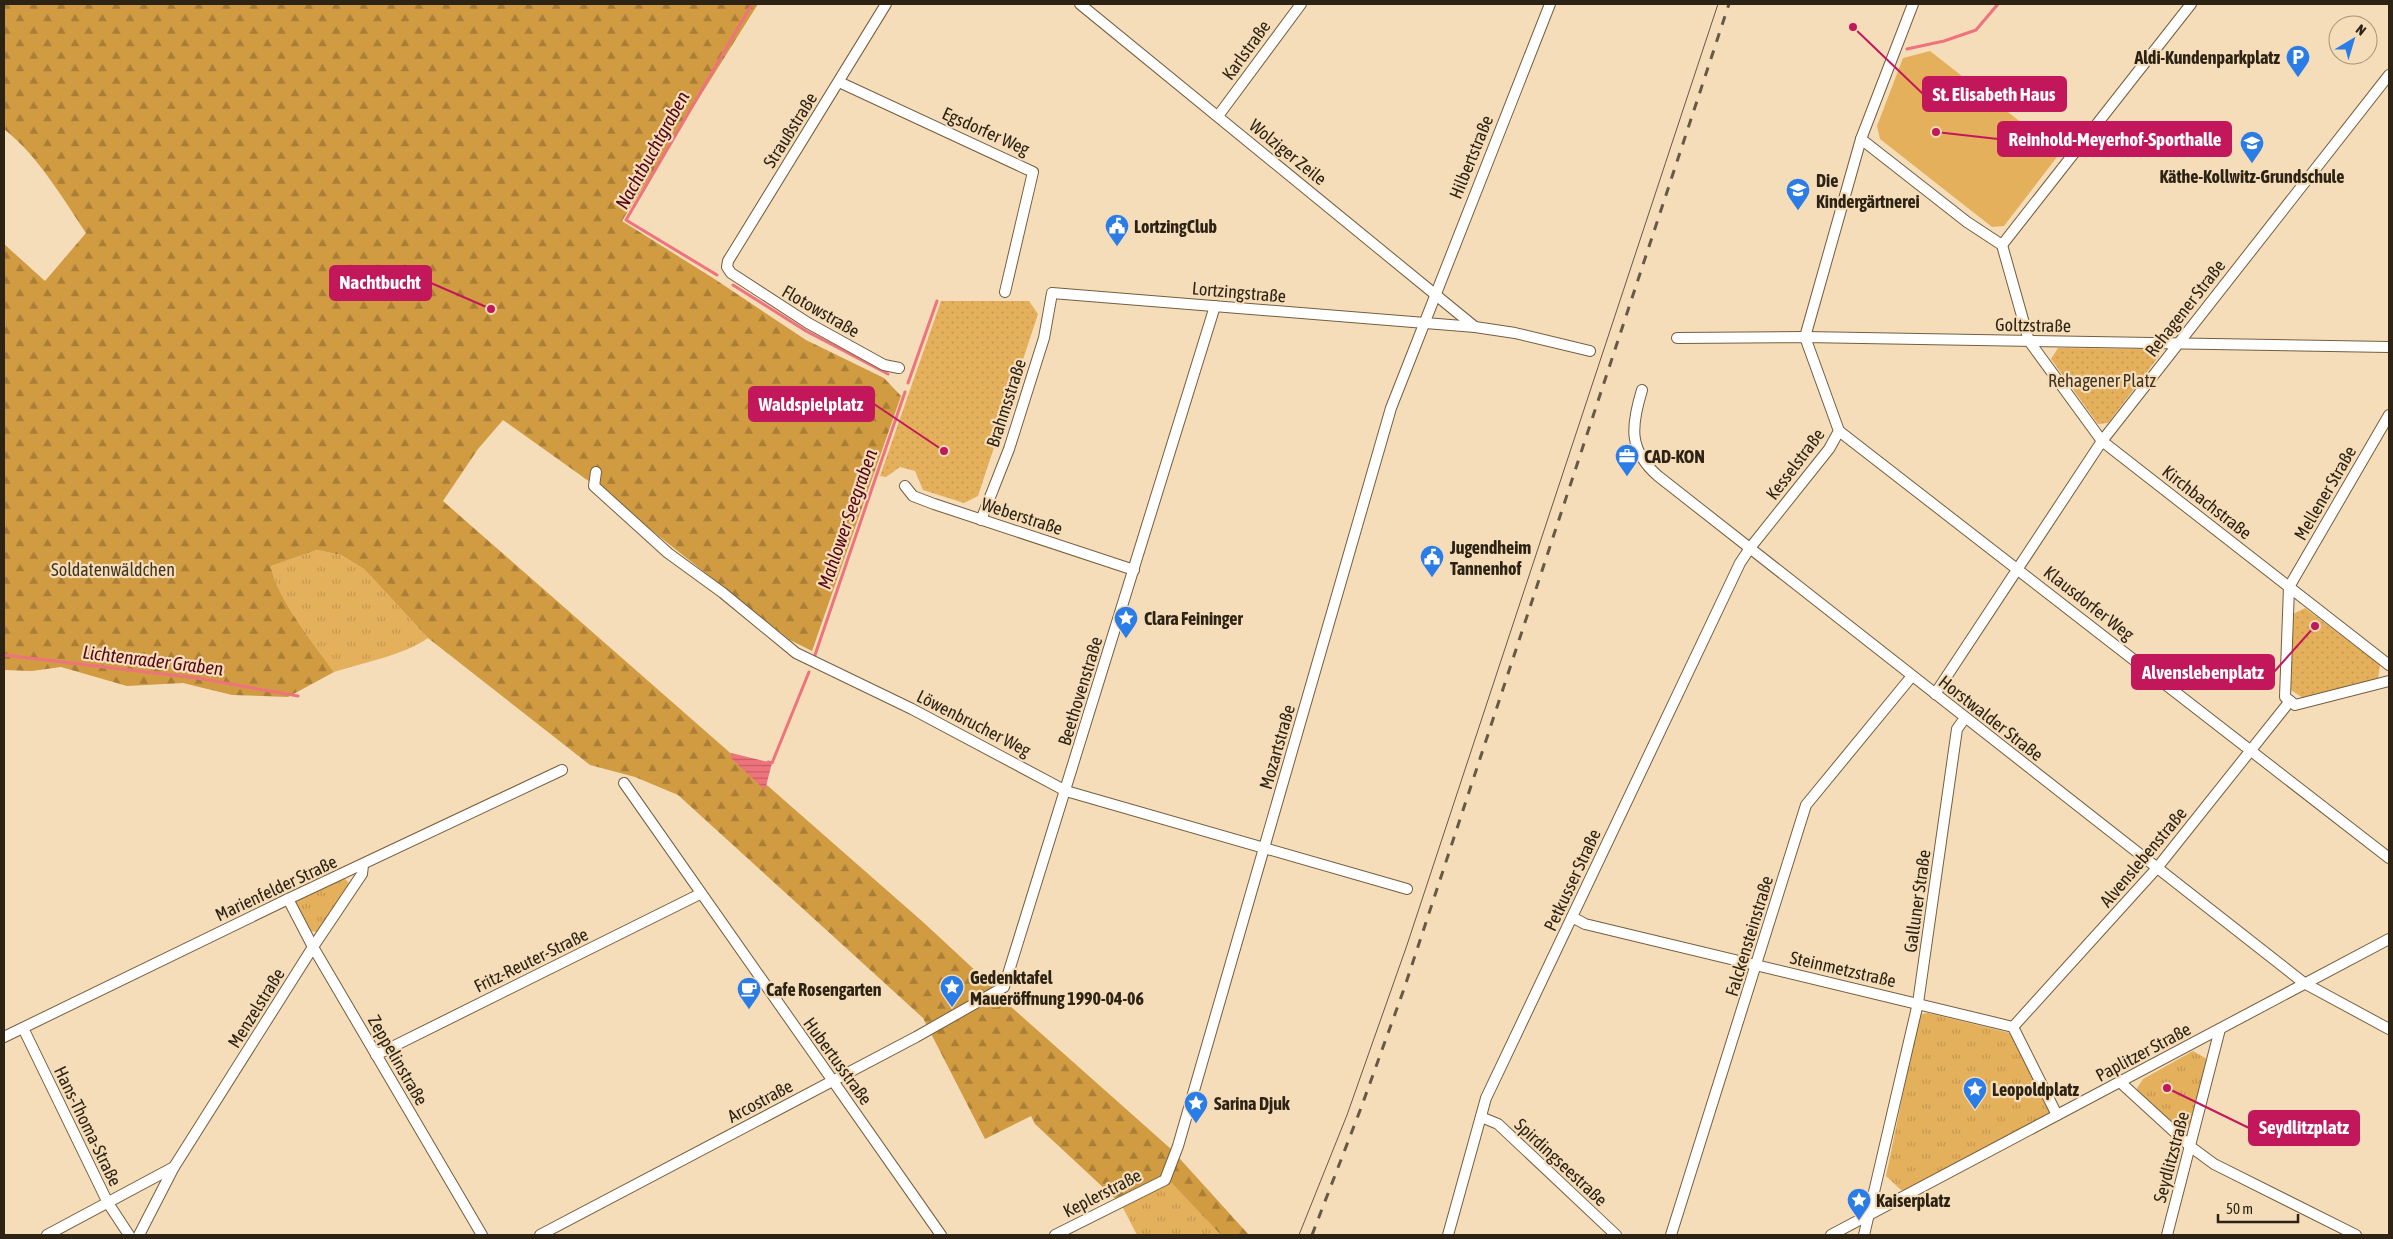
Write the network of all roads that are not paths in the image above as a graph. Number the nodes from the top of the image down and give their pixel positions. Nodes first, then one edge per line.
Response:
1 (886, 4) edge
2 (1080, 4) edge
3 (1301, 4) edge
4 (1550, 4) edge
5 (1913, 4) edge
6 (2191, 4) edge
7 (2389, 75) edge
8 (839, 82) junction
9 (1218, 116) junction
10 (1862, 139) junction
11 (2002, 245) junction
12 (731, 273) joint
13 (1005, 292) dead end
14 (1435, 292) junction
15 (1052, 293) joint
16 (1214, 306) junction
17 (1424, 324) junction
18 (1475, 327) junction
19 (1804, 337) junction
20 (1677, 338) dead end
21 (2029, 341) junction
22 (2177, 344) junction
23 (2389, 347) edge
24 (1590, 351) dead end
25 (899, 368) dead end
26 (1642, 390) dead end
27 (2389, 415) edge
28 (1840, 431) junction
29 (2102, 441) junction
30 (596, 472) dead end
31 (905, 486) dead end
32 (981, 520) junction
33 (1750, 548) junction
34 (2018, 568) junction
35 (1134, 570) junction
36 (2289, 587) junction
37 (2389, 665) edge
38 (1912, 676) junction
39 (2389, 681) edge
40 (1935, 694) junction
41 (2290, 701) junction
42 (1966, 718) junction
43 (2251, 750) junction
44 (562, 770) dead end
45 (624, 783) dead end
46 (1066, 791) junction
47 (1264, 848) junction
48 (2389, 858) edge
49 (363, 866) junction
50 (2157, 868) junction
51 (1407, 889) dead end
52 (700, 894) junction
53 (288, 899) junction
54 (1572, 917) junction
55 (2389, 939) edge
56 (313, 947) junction
57 (1757, 965) junction
58 (2304, 983) junction
59 (994, 994) joint
60 (1918, 1003) junction
61 (2013, 1027) junction
62 (22, 1028) junction
63 (2220, 1029) junction
64 (2389, 1029) edge
65 (4, 1037) edge
66 (376, 1055) junction
67 (832, 1081) junction
68 (2120, 1082) junction
69 (2057, 1115) junction
70 (1481, 1117) junction
71 (2191, 1147) junction
72 (174, 1167) junction
73 (1165, 1180) joint
74 (108, 1203) junction
75 (1869, 1215) junction
76 (47, 1235) edge
77 (129, 1235) edge
78 (139, 1235) edge
79 (482, 1235) edge
80 (540, 1235) edge
81 (941, 1235) edge
82 (1055, 1235) edge
83 (1448, 1235) edge
84 (1616, 1235) edge
85 (1670, 1235) edge
86 (1831, 1235) edge
87 (1864, 1235) edge
88 (2167, 1235) edge
89 (2356, 1235) edge

1 - 8 street, Straußstraße
2 - 9 street, Wolziger Zeile
3 - 9 street, Karlstraße
4 - 14 street, Hilbertstraße
5 - 10 street
6 - 11 street
7 - 22 street, Rehagener Straße
8 - 12 street, Straußstraße
8 - 13 street, Egsdorfer Weg
9 - 14 street, Wolziger Zeile
10 - 11 street
10 - 19 street
11 - 21 street
12 - 25 street, Flotowstraße
14 - 17 street, Hilbertstraße
14 - 18 street, Wolziger Zeile
15 - 16 street, Lortzingstraße
15 - 32 street, Brahmsstraße
16 - 17 street, Lortzingstraße
16 - 35 street, Beethovenstraße
17 - 18 street
17 - 47 street, Mozartstraße
18 - 24 street
19 - 20 street, Goltzstraße
19 - 21 street, Goltzstraße
19 - 28 street, Kesselstraße
21 - 22 street, Goltzstraße
21 - 29 street, Kirchbachstraße
22 - 23 street, Goltzstraße
22 - 29 street, Rehagener Straße
26 - 33 street, Horstwalder Straße
27 - 36 street, Mellener Straße
28 - 33 street, Kesselstraße
28 - 34 street, Klausdorfer Weg
29 - 34 street, Rehagener Straße
29 - 36 street, Kirchbachstraße
30 - 46 street, Löwenbrucher Weg
31 - 32 street, Weberstraße
32 - 35 street, Weberstraße
33 - 38 street, Horstwalder Straße
33 - 54 street, Petkusser Straße
34 - 40 street, Rehagener Straße
34 - 43 street, Klausdorfer Weg
35 - 46 street, Beethovenstraße
36 - 37 street, Kirchbachstraße
36 - 41 street
38 - 40 street, Horstwalder Straße
38 - 57 street, Falckensteinstraße
39 - 41 street
40 - 42 street, Horstwalder Straße
41 - 43 street, Alvenslebenstraße
42 - 50 street, Horstwalder Straße
42 - 60 street, Galluner Straße
43 - 48 street, Klausdorfer Weg
43 - 50 street, Alvenslebenstraße
44 - 49 street, Marienfelder Straße
45 - 52 street, Hubertusstraße
46 - 47 street, Löwenbrucher Weg
46 - 59 street, Beethovenstraße
47 - 51 street, Löwenbrucher Weg
47 - 73 street, Mozartstraße
49 - 53 street, Marienfelder Straße
49 - 56 street, Menzelstraße
50 - 58 street, Horstwalder Straße
50 - 61 street, Alvenslebenstraße
52 - 66 street, Fritz-Reuter-Straße
52 - 67 street, Hubertusstraße
53 - 56 street, Zeppelinstraße
53 - 62 street, Marienfelder Straße
54 - 57 street, Steinmetzstraße
54 - 70 street, Petkusser Straße
55 - 58 street, Paplitzer Straße
56 - 66 street, Zeppelinstraße
56 - 72 street, Menzelstraße
57 - 60 street, Steinmetzstraße
57 - 85 street, Falckensteinstraße
58 - 63 street, Paplitzer Straße
58 - 64 street, Horstwalder Straße
59 - 67 street, Arcostraße
60 - 61 street, Steinmetzstraße
60 - 75 street, Galluner Straße
61 - 69 street
62 - 65 street, Marienfelder Straße
62 - 74 street, Hans-Thoma-Straße
63 - 68 street, Paplitzer Straße
63 - 71 street, Seydlitzstraße
66 - 79 street, Zeppelinstraße
67 - 80 street, Arcostraße
67 - 81 street, Hubertusstraße
68 - 69 street, Paplitzer Straße
68 - 71 street
69 - 75 street, Paplitzer Straße
70 - 83 street, Petkusser Straße
70 - 84 street, Spirdingseestraße
71 - 88 street, Seydlitzstraße
71 - 89 street
72 - 74 street, Menzelstraße
72 - 78 street, Menzelstraße
73 - 82 street, Keplerstraße
74 - 76 street, Menzelstraße
74 - 77 street, Hans-Thoma-Straße
75 - 86 street, Paplitzer Straße
75 - 87 street, Galluner Straße

